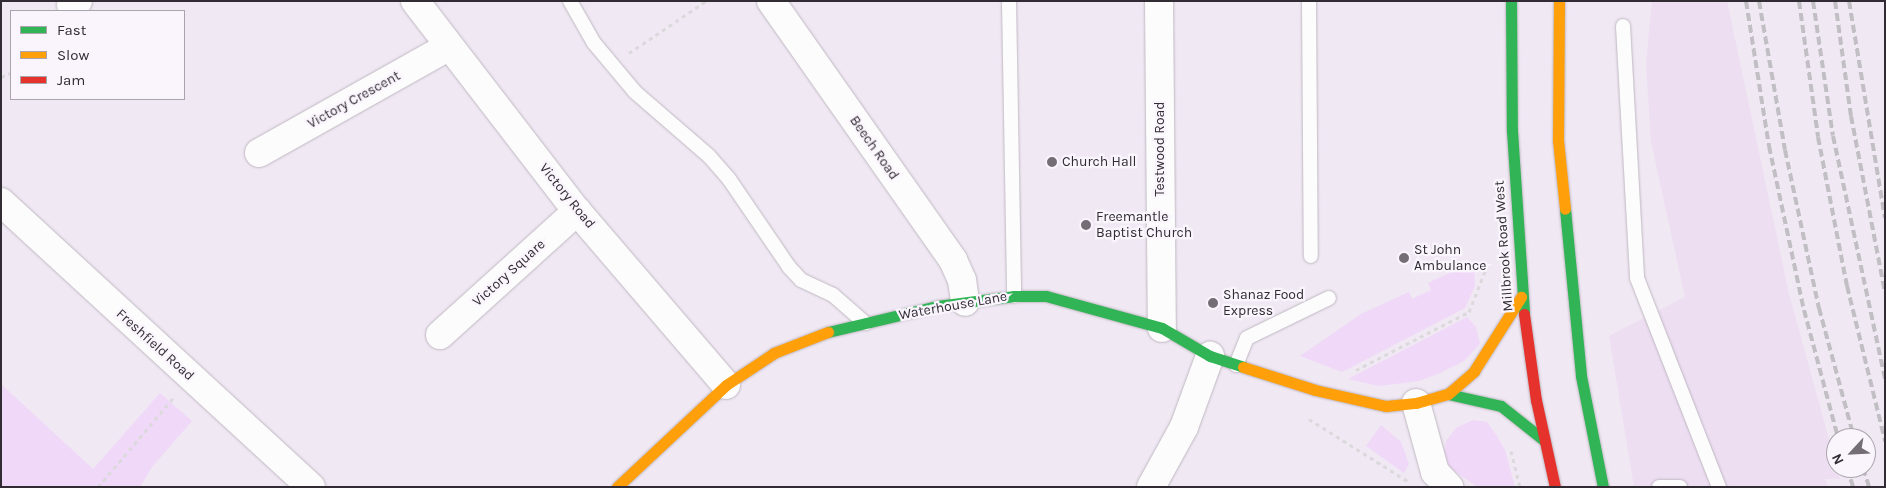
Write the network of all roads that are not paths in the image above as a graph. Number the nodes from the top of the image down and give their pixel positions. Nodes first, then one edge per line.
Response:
1 (415, 1) edge
2 (570, 1) edge
3 (771, 1) edge
4 (1009, 1) edge
5 (1160, 1) edge
6 (1309, 1) edge
7 (1511, 1) edge
8 (1559, 1) edge
9 (1623, 26) dead end
10 (448, 47) junction
11 (259, 153) dead end
12 (1, 202) edge
13 (578, 210) junction
14 (1312, 256) dead end
15 (1014, 296) junction
16 (1521, 297) junction
17 (1329, 298) dead end
18 (965, 302) junction
19 (865, 324) junction
20 (1162, 328) junction
21 (440, 335) dead end
22 (1210, 356) junction
23 (1236, 365) junction
24 (726, 385) junction
25 (1448, 394) junction
26 (1416, 403) junction
27 (1545, 441) junction
28 (300, 483) edge
29 (617, 487) edge
30 (1151, 487) edge
31 (1448, 487) edge
32 (1555, 487) edge
33 (1603, 487) edge
34 (1659, 487) edge
35 (1680, 487) edge
36 (1719, 487) edge

1 - 10 street, Victory Road
2 - 19 lane
3 - 18 street, Beech Road
4 - 15 lane
5 - 20 street, Testwood Road
6 - 14 lane
7 - 16 main road, Millbrook Road West
8 - 33 main road
9 - 36 lane
10 - 11 street, Victory Crescent
10 - 13 street, Victory Road
12 - 28 street, Freshfield Road
13 - 21 street, Victory Square
13 - 24 street, Victory Road
15 - 18 main road, Waterhouse Lane
15 - 20 main road, Waterhouse Lane
16 - 25 main road
16 - 27 main road, Millbrook Road West
17 - 23 lane
18 - 19 main road, Waterhouse Lane
19 - 24 main road, Waterhouse Lane
20 - 22 main road, Waterhouse Lane
22 - 23 main road, Waterhouse Lane
22 - 30 street
23 - 26 main road, Waterhouse Lane
24 - 29 main road, Waterhouse Lane
25 - 26 main road, Waterhouse Lane
25 - 27 main road
26 - 31 street
27 - 32 main road, Millbrook Road West
34 - 35 lane

